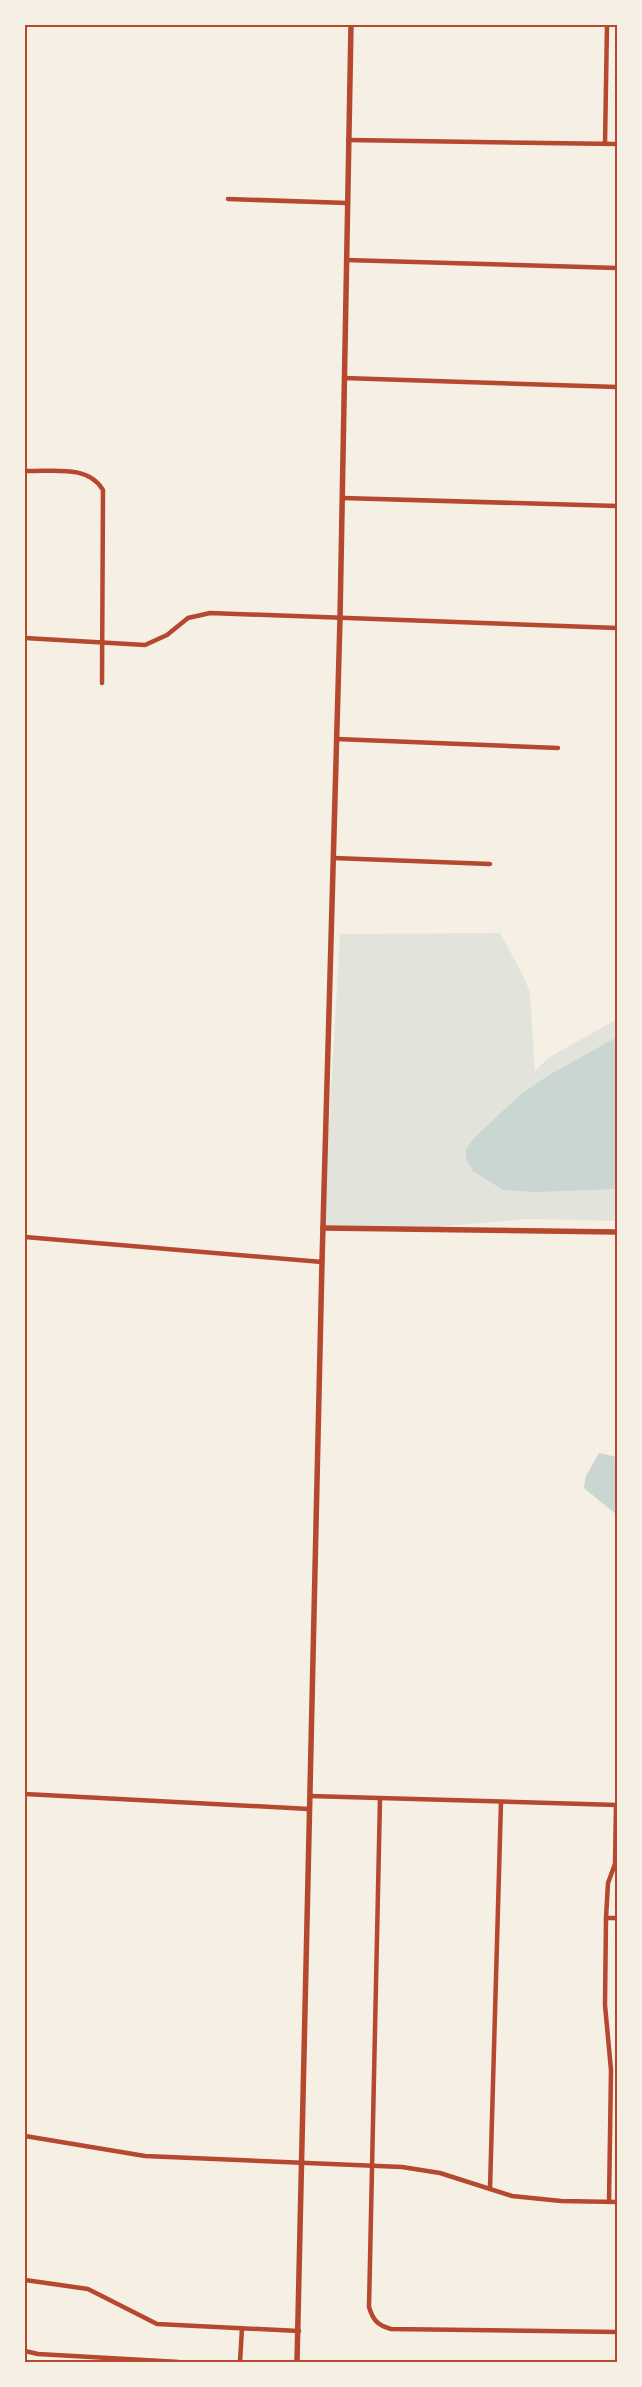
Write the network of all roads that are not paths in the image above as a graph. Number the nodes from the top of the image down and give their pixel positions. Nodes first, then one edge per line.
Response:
1 (351, 25) edge
2 (607, 25) edge
3 (348, 140) junction
4 (605, 144) junction
5 (617, 144) edge
6 (228, 199) dead end
7 (347, 204) junction
8 (346, 260) junction
9 (617, 268) edge
10 (344, 378) junction
11 (617, 387) edge
12 (25, 472) edge
13 (343, 498) junction
14 (617, 506) edge
15 (340, 619) junction
16 (617, 628) edge
17 (25, 638) edge
18 (103, 642) junction
19 (102, 683) dead end
20 (337, 739) junction
21 (558, 748) dead end
22 (334, 858) junction
23 (490, 864) dead end
24 (323, 1228) junction
25 (617, 1232) edge
26 (25, 1238) edge
27 (322, 1262) junction
28 (25, 1794) edge
29 (310, 1796) junction
30 (380, 1799) junction
31 (501, 1802) junction
32 (617, 1805) edge
33 (309, 1809) junction
34 (606, 1918) junction
35 (617, 1918) edge
36 (614, 2088) edge
37 (25, 2136) edge
38 (302, 2163) junction
39 (372, 2166) junction
40 (490, 2189) junction
41 (609, 2202) junction
42 (617, 2202) edge
43 (25, 2280) edge
44 (242, 2328) junction
45 (299, 2331) junction
46 (617, 2332) edge
47 (25, 2351) edge
48 (179, 2362) edge
49 (240, 2362) edge
50 (297, 2362) edge

1 - 3 street
2 - 4 street
3 - 4 street
3 - 7 street
4 - 5 street
6 - 7 street
7 - 8 street
8 - 9 street
8 - 10 street
10 - 11 street
10 - 13 street
12 - 18 street
13 - 14 street
13 - 15 street
15 - 16 street
15 - 18 street
15 - 20 street
17 - 18 street
18 - 19 street
20 - 21 street
20 - 22 street
22 - 23 street
22 - 24 street
24 - 25 street
24 - 27 street
26 - 27 street
27 - 29 street
28 - 33 street
29 - 30 street
29 - 33 street
30 - 31 street
30 - 39 street
31 - 32 street
31 - 40 street
32 - 34 street
33 - 38 street
34 - 35 street
34 - 36 street
36 - 41 street
37 - 38 street
38 - 39 street
38 - 45 street
39 - 40 street
39 - 46 street
40 - 41 street
41 - 42 street
43 - 44 street
44 - 45 street
44 - 49 street
45 - 50 street
47 - 48 street

